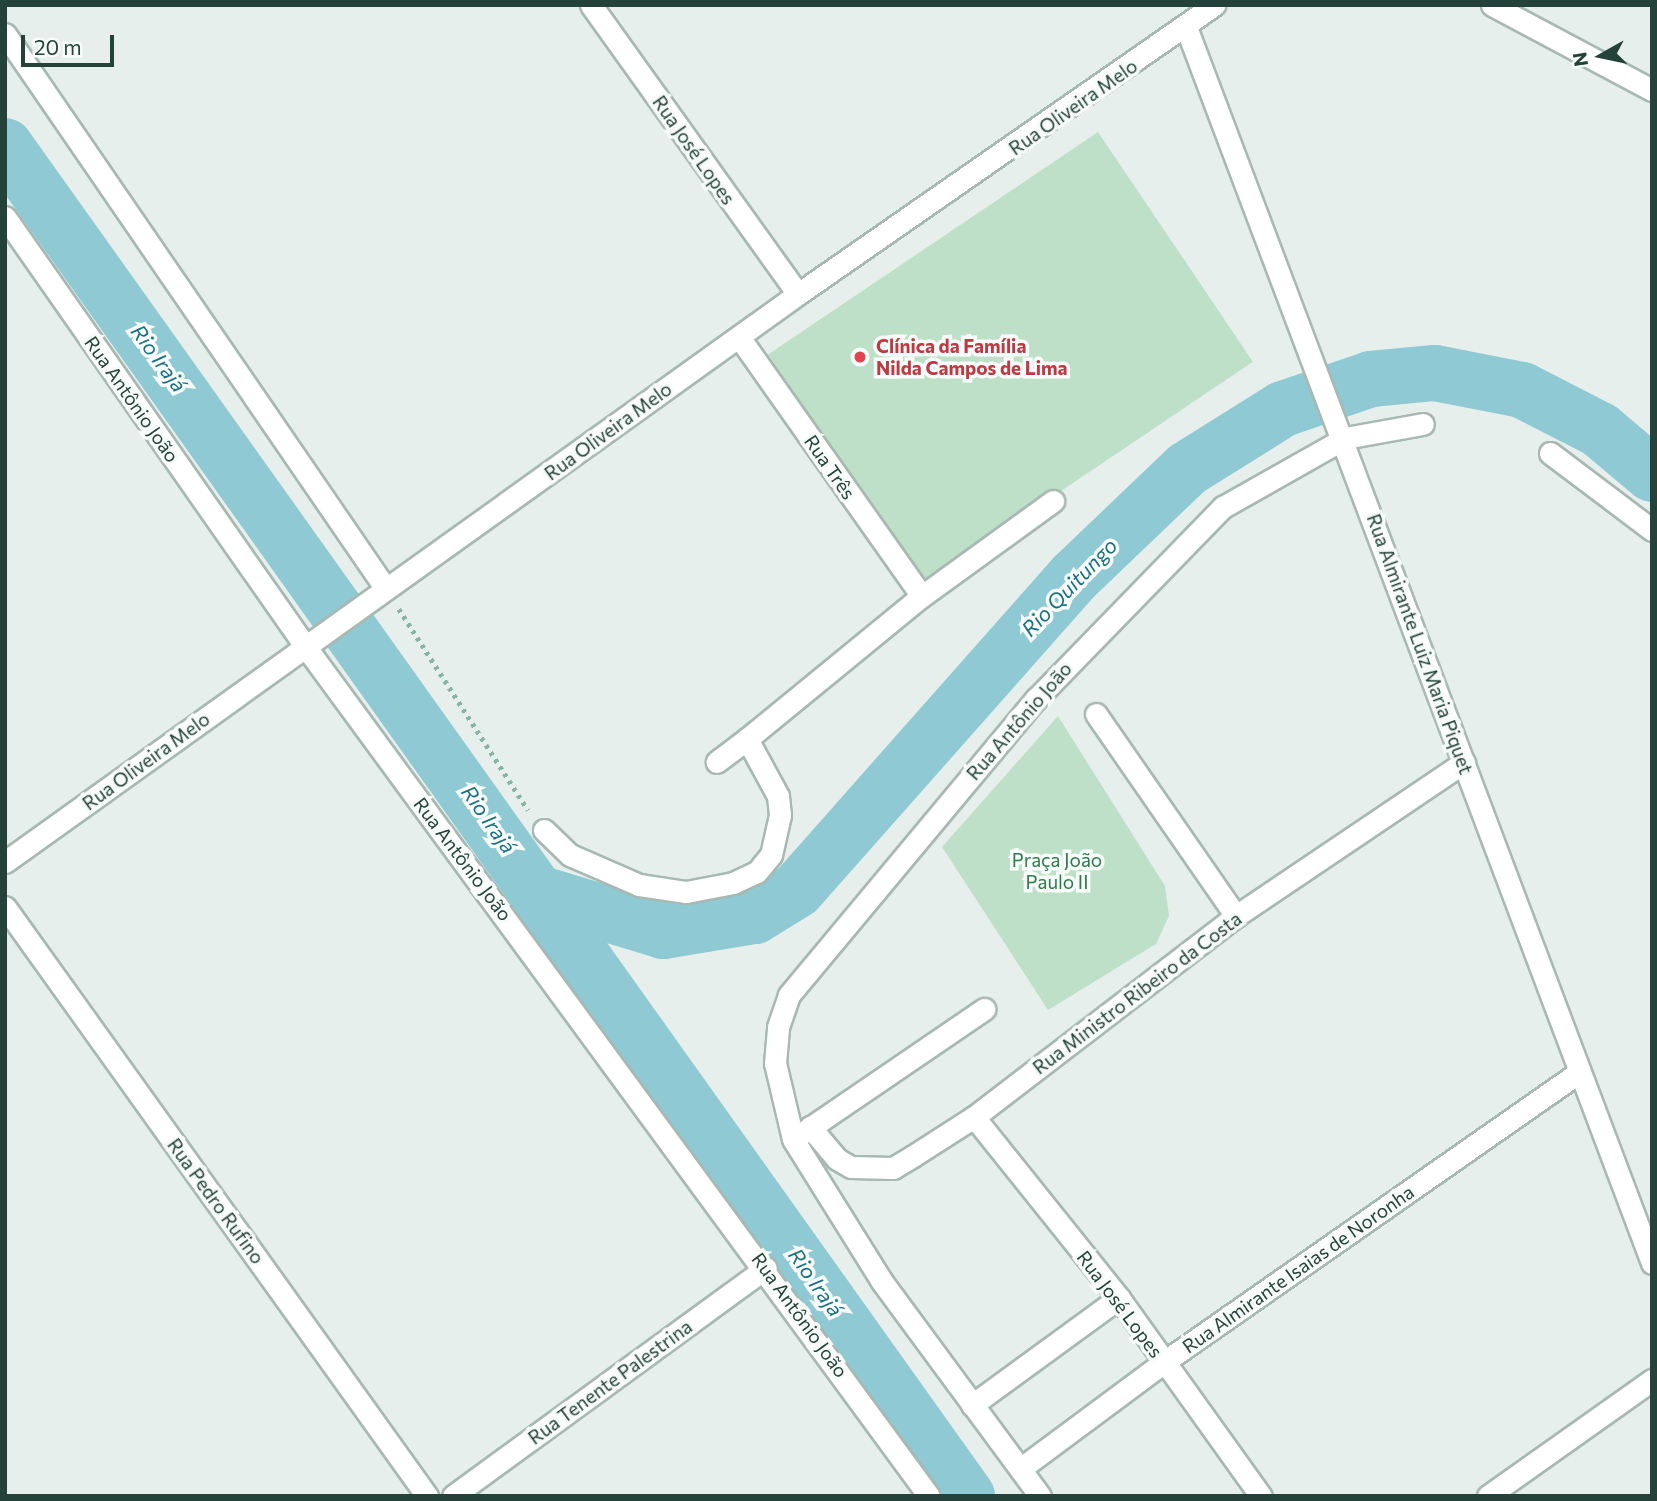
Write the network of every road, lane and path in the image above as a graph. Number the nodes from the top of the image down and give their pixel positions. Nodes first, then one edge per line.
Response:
1 (591, 5) edge
2 (1214, 5) edge
3 (1492, 5) edge
4 (1186, 27) junction
5 (5, 34) edge
6 (1652, 90) edge
7 (5, 216) edge
8 (798, 294) junction
9 (739, 337) junction
10 (1423, 424) dead end
11 (1345, 438) junction
12 (1550, 453) dead end
13 (1053, 501) dead end
14 (1652, 530) edge
15 (386, 589) junction
16 (922, 596) junction
17 (309, 643) junction
18 (1097, 714) dead end
19 (747, 739) junction
20 (717, 762) dead end
21 (1464, 762) junction
22 (544, 830) joint
23 (5, 862) edge
24 (5, 907) edge
25 (1236, 916) junction
26 (985, 1009) dead end
27 (1578, 1073) junction
28 (974, 1117) junction
29 (802, 1133) junction
30 (1652, 1263) edge
31 (766, 1268) junction
32 (1119, 1298) junction
33 (1164, 1362) junction
34 (1652, 1380) edge
35 (972, 1405) junction
36 (1020, 1469) junction
37 (427, 1496) edge
38 (453, 1496) edge
39 (929, 1496) edge
40 (1040, 1496) edge
41 (1261, 1496) edge
42 (1488, 1496) edge

1 - 8 street, Rua José Lopes
2 - 4 street, Rua Oliveira Melo
3 - 6 street
4 - 8 street, Rua Oliveira Melo
4 - 11 street, Rua Almirante Luiz Maria Piquet
5 - 15 street
7 - 17 street, Rua Antônio João
8 - 9 street, Rua Oliveira Melo
9 - 15 street, Rua Oliveira Melo
9 - 16 street, Rua Três
10 - 11 street, Rua Antônio João
11 - 21 street, Rua Almirante Luiz Maria Piquet
11 - 29 street, Rua Antônio João
12 - 14 street
13 - 16 street
15 - 17 street, Rua Oliveira Melo
15 - 22 path
16 - 19 street
17 - 23 street, Rua Oliveira Melo
17 - 31 street, Rua Antônio João
18 - 25 street
19 - 20 street
19 - 22 street
21 - 25 street, Rua Ministro Ribeiro da Costa
21 - 27 street, Rua Almirante Luiz Maria Piquet
24 - 37 street, Rua Pedro Rufino
25 - 28 street, Rua Ministro Ribeiro da Costa
26 - 29 street
27 - 30 street, Rua Almirante Luiz Maria Piquet
27 - 33 street, Rua Almirante Isaias de Noronha
28 - 29 street, Rua Ministro Ribeiro da Costa
28 - 32 street, Rua José Lopes
29 - 35 street, Rua Antônio João
31 - 38 street, Rua Tenente Palestrina
31 - 39 street, Rua Antônio João
32 - 33 street, Rua José Lopes
32 - 35 street
33 - 36 street, Rua Almirante Isaias de Noronha
33 - 41 street, Rua José Lopes
34 - 42 street
35 - 36 street, Rua Antônio João
36 - 40 street, Rua Antônio João

